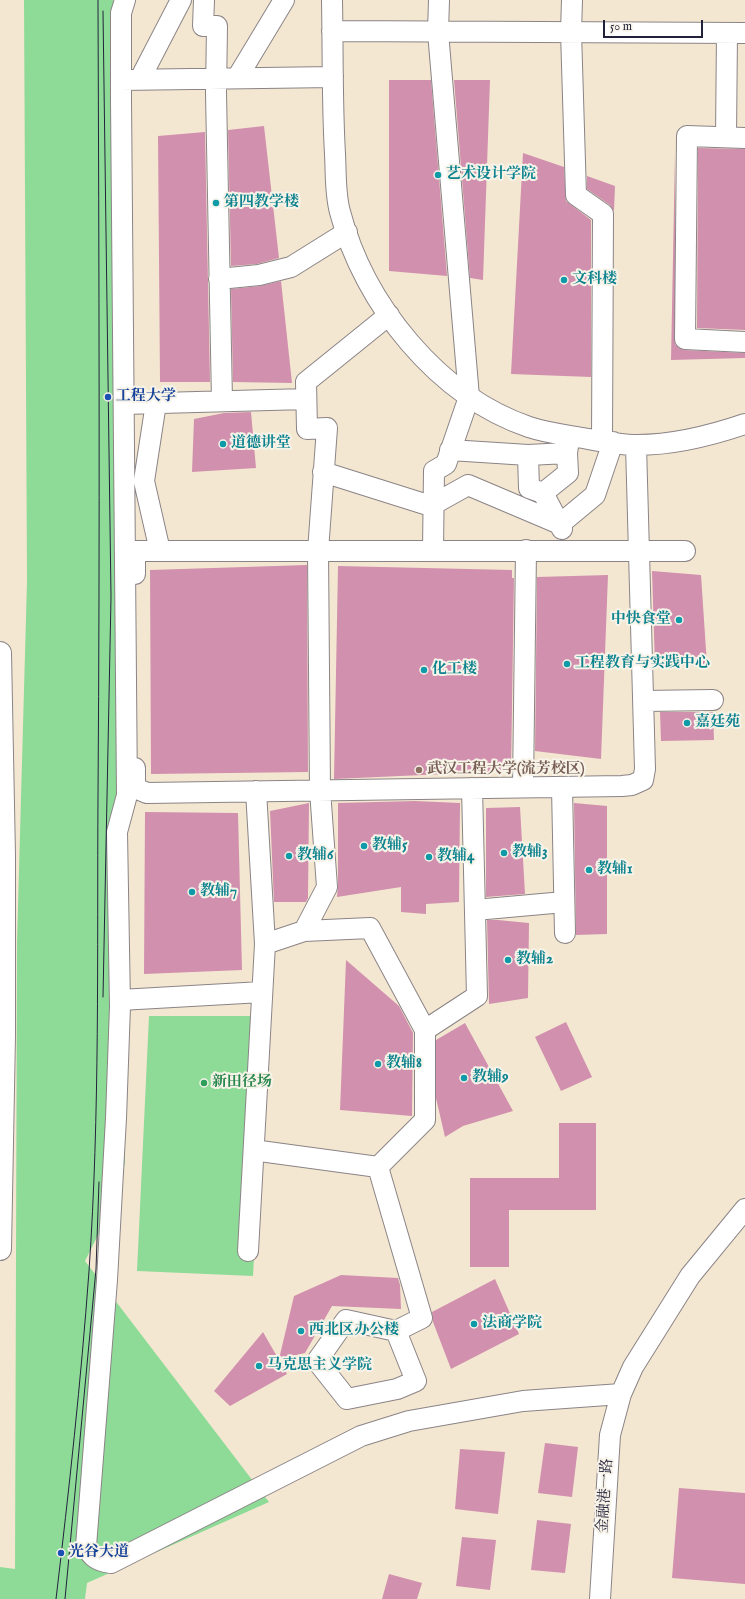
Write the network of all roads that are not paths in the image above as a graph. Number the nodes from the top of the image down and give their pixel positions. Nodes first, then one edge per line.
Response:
1 (125, 0) edge
2 (181, 0) edge
3 (204, 0) edge
4 (284, 0) edge
5 (332, 0) edge
6 (439, 0) edge
7 (572, 0) edge
8 (332, 31) junction
9 (438, 32) junction
10 (571, 32) junction
11 (736, 33) edge
12 (333, 77) junction
13 (215, 78) junction
14 (237, 78) junction
15 (130, 80) junction
16 (726, 137) junction
17 (745, 138) edge
18 (347, 232) junction
19 (219, 279) junction
20 (389, 315) junction
21 (745, 342) edge
22 (469, 397) junction
23 (306, 399) junction
24 (222, 401) junction
25 (156, 403) junction
26 (124, 404) junction
27 (745, 424) edge
28 (607, 442) junction
29 (568, 444) junction
30 (636, 445) junction
31 (450, 450) junction
32 (528, 455) junction
33 (323, 472) junction
34 (144, 481) junction
35 (124, 482) junction
36 (542, 493) junction
37 (434, 505) junction
38 (560, 524) junction
39 (433, 550) junction
40 (526, 550) junction
41 (573, 550) junction
42 (639, 550) junction
43 (160, 551) junction
44 (318, 551) junction
45 (685, 552) dead end
46 (0, 653) edge
47 (713, 700) dead end
48 (644, 701) junction
49 (523, 787) junction
50 (562, 787) junction
51 (472, 788) junction
52 (320, 790) junction
53 (256, 791) junction
54 (564, 902) junction
55 (475, 910) junction
56 (304, 931) junction
57 (565, 933) dead end
58 (265, 944) junction
59 (262, 992) junction
60 (120, 1000) junction
61 (425, 1030) junction
62 (260, 1151) dead end
63 (378, 1167) junction
64 (745, 1209) edge
65 (0, 1249) edge
66 (248, 1251) dead end
67 (396, 1331) junction
68 (397, 1389) junction
69 (621, 1394) junction
70 (409, 1421) junction
71 (600, 1599) edge

1 - 15 street
2 - 15 street
3 - 13 street
4 - 14 street
5 - 8 street
6 - 9 street
7 - 10 street
8 - 9 street
8 - 12 street
9 - 10 street
9 - 22 street
10 - 11 street
10 - 28 street
11 - 16 street
12 - 14 street
12 - 18 street
13 - 14 street
13 - 15 street
13 - 19 street
15 - 26 street
16 - 17 street
16 - 21 street
18 - 19 street
18 - 20 street
19 - 24 street
20 - 22 street
20 - 23 street
22 - 29 street
22 - 31 street
23 - 24 street
23 - 33 street
24 - 25 street
25 - 26 street
25 - 34 street
26 - 35 street
27 - 30 street
28 - 29 street
28 - 30 street
28 - 38 street
29 - 32 street
29 - 36 street
30 - 42 street
31 - 32 street
31 - 37 street
32 - 36 street
33 - 37 street
33 - 44 street
34 - 35 street
34 - 43 street
35 - 60 street
36 - 38 street
37 - 38 street
37 - 39 street
38 - 41 street
39 - 40 street
39 - 44 street
40 - 41 street
40 - 49 street
41 - 42 street
42 - 45 street
42 - 48 street
43 - 44 street
43 - 53 street
44 - 52 street
46 - 65 highway
47 - 48 street
48 - 50 street
49 - 50 street
49 - 51 street
50 - 54 street
51 - 52 street
51 - 55 street
52 - 53 street
52 - 56 street
53 - 58 street
54 - 55 street
54 - 57 street
55 - 61 street
56 - 58 street
56 - 61 street
58 - 59 street
59 - 60 street
59 - 66 street
60 - 70 street
61 - 63 street
62 - 63 street
63 - 67 street
64 - 69 street, 金融港一路
67 - 68 street
67 - 68 street
68 - 70 street
69 - 70 street
69 - 71 street, 金融港一路

